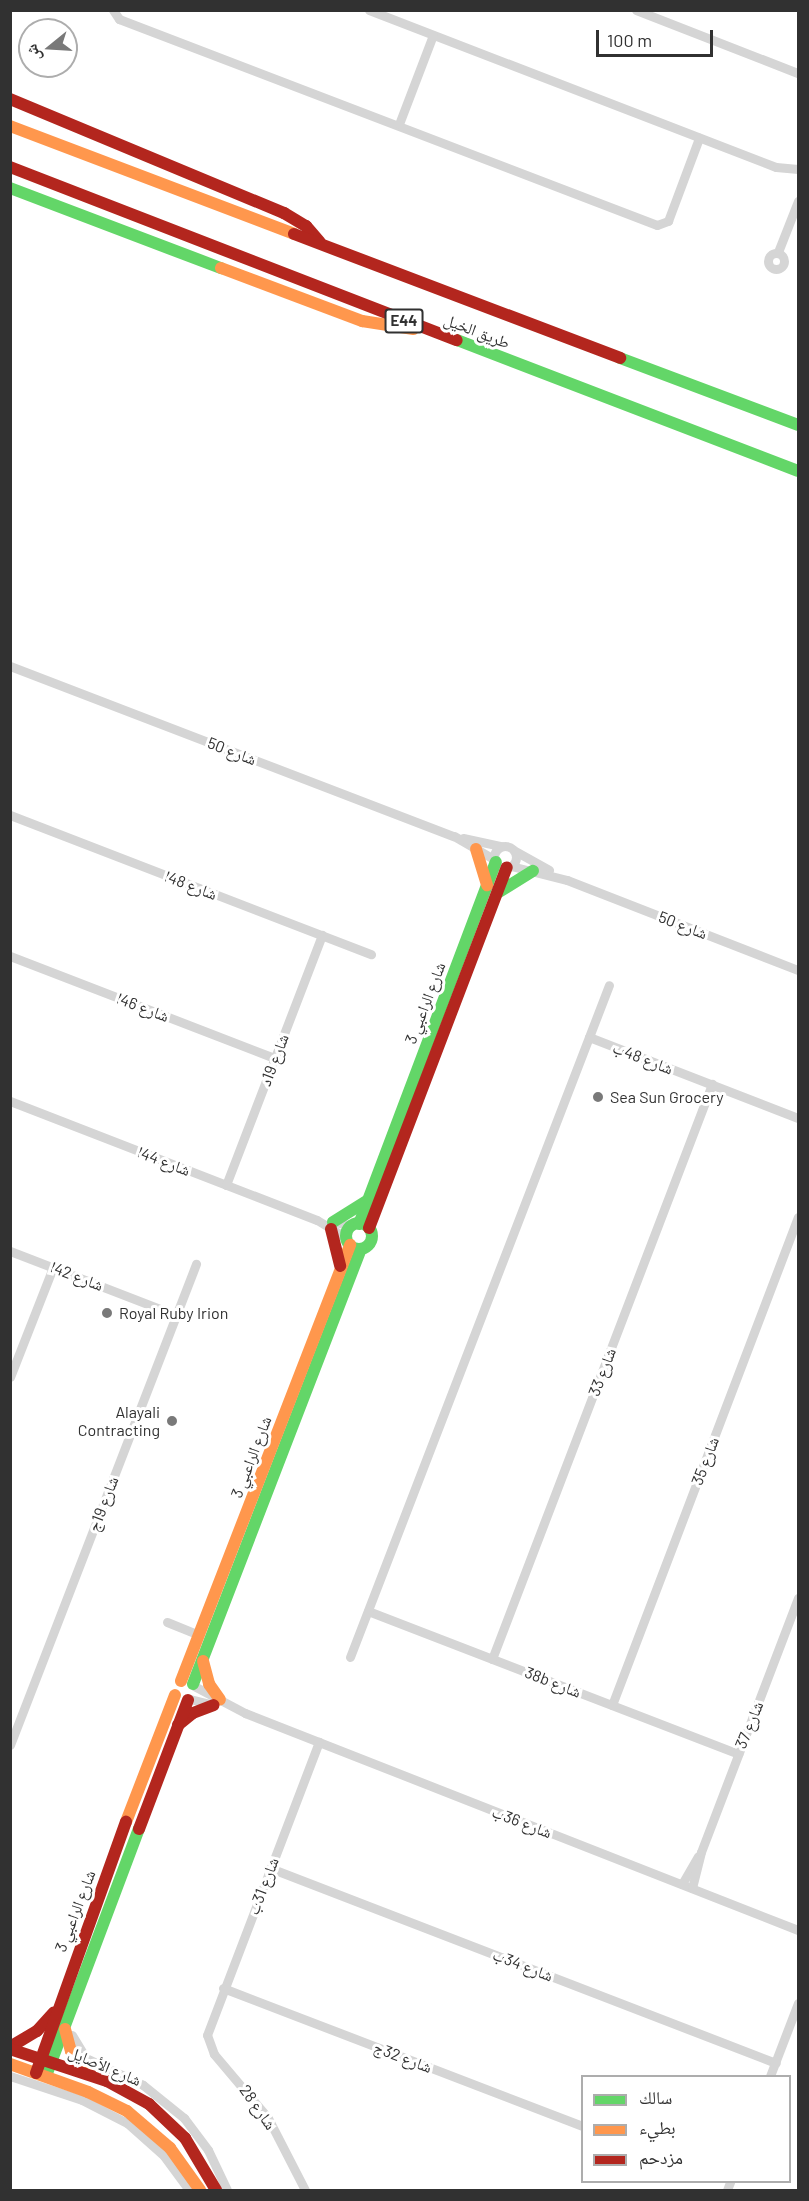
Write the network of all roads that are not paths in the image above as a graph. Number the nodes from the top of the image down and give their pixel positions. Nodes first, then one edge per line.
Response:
1 (113, 10) edge
2 (120, 10) edge
3 (369, 10) edge
4 (636, 10) edge
5 (129, 21) junction
6 (433, 35) junction
7 (798, 73) edge
8 (10, 99) edge
9 (399, 124) junction
10 (10, 126) edge
11 (699, 138) junction
12 (10, 167) edge
13 (798, 171) edge
14 (10, 188) edge
15 (798, 201) edge
16 (320, 243) junction
17 (778, 252) dead end
18 (423, 328) junction
19 (798, 425) edge
20 (798, 471) edge
21 (10, 666) edge
22 (10, 815) edge
23 (454, 836) junction
24 (502, 846) junction
25 (476, 849) junction
26 (514, 851) junction
27 (502, 864) junction
28 (533, 870) junction
29 (567, 880) junction
30 (491, 892) junction
31 (322, 935) junction
32 (371, 954) dead end
33 (10, 956) edge
34 (798, 970) edge
35 (609, 986) dead end
36 (589, 1037) junction
37 (275, 1058) junction
38 (712, 1084) junction
39 (10, 1101) edge
40 (798, 1118) edge
41 (226, 1185) junction
42 (368, 1200) junction
43 (798, 1217) edge
44 (332, 1226) junction
45 (360, 1226) junction
46 (352, 1244) junction
47 (10, 1251) edge
48 (196, 1264) dead end
49 (53, 1267) junction
50 (340, 1270) junction
51 (176, 1315) junction
52 (10, 1377) edge
53 (798, 1598) edge
54 (368, 1611) junction
55 (167, 1622) dead end
56 (200, 1635) junction
57 (350, 1657) dead end
58 (203, 1658) junction
59 (492, 1659) junction
60 (189, 1684) junction
61 (175, 1695) junction
62 (189, 1700) junction
63 (217, 1702) junction
64 (612, 1705) junction
65 (176, 1728) junction
66 (319, 1742) junction
67 (10, 1745) edge
68 (738, 1754) junction
69 (701, 1852) junction
70 (270, 1868) junction
71 (682, 1884) junction
72 (692, 1888) junction
73 (798, 1930) edge
74 (224, 1988) junction
75 (60, 2000) junction
76 (798, 2003) edge
77 (68, 2023) junction
78 (207, 2029) joint
79 (10, 2048) edge
80 (46, 2060) junction
81 (776, 2063) junction
82 (10, 2064) edge
83 (41, 2074) junction
84 (91, 2075) junction
85 (770, 2075) edge
86 (10, 2076) edge
87 (581, 2126) edge
88 (167, 2152) junction
89 (189, 2190) edge
90 (200, 2190) edge
91 (216, 2190) edge
92 (226, 2190) edge
93 (305, 2190) edge

1 - 5 street
2 - 5 street
3 - 6 street
4 - 7 street
5 - 9 street
6 - 9 street
6 - 11 street
8 - 16 main road
9 - 11 street
10 - 16 main road, طريق الخيل
11 - 13 street
12 - 18 main road, طريق الخيل / E44
14 - 18 main road
15 - 17 street
16 - 19 main road, طريق الخيل
18 - 20 main road, طريق الخيل / E44
21 - 23 street, شارع 50
22 - 31 street, شارع 48ا
23 - 24 street, شارع 50
23 - 25 street, شارع 50
24 - 26 street, شارع 50
24 - 27 street
25 - 27 street, شارع 50
25 - 30 main road
26 - 27 street
26 - 29 street, شارع 50
27 - 28 street, شارع 50
27 - 30 main road, شارع الراعبي 3
28 - 29 street, شارع 50
28 - 30 main road
29 - 34 street, شارع 50
30 - 42 main road, شارع الراعبي 3
30 - 45 main road, شارع الراعبي 3
31 - 32 street, شارع 48ا
31 - 37 street, شارع 19د
33 - 37 street, شارع 46ا
35 - 36 street
36 - 38 street, شارع 48ب
36 - 54 street
37 - 41 street, شارع 19د
38 - 40 street, شارع 48ب
38 - 59 street, شارع 33
39 - 41 street, شارع 44ا
41 - 44 street, شارع 44ا
42 - 44 main road
42 - 45 main road, شارع الراعبي 3
43 - 64 street, شارع 35
44 - 45 street, شارع 44ا
44 - 46 street, شارع 44ا
44 - 50 main road
45 - 46 main road
45 - 46 main road
46 - 50 main road, شارع الراعبي 3
46 - 58 main road, شارع الراعبي 3
47 - 49 street, شارع 42ا
48 - 51 street, شارع 19ج
49 - 51 street, شارع 42ا
49 - 52 street
50 - 56 main road, شارع الراعبي 3
51 - 67 street, شارع 19ج
53 - 68 street, شارع 37
54 - 57 street
54 - 59 street, 38b شارع
55 - 56 street
56 - 60 main road, شارع الراعبي 3
58 - 60 main road, شارع الراعبي 3
58 - 63 main road
59 - 64 street, 38b شارع
60 - 61 main road, شارع الراعبي 3
60 - 62 main road, شارع الراعبي 3
60 - 63 street, شارع 36ب
61 - 62 main road
61 - 75 main road, شارع الراعبي 3
62 - 63 street, شارع 36ب
62 - 65 main road, شارع الراعبي 3
63 - 65 main road
63 - 66 street, شارع 36ب
64 - 68 street, 38b شارع
65 - 77 main road, شارع الراعبي 3
66 - 70 street, شارع 31ب
66 - 71 street, شارع 36ب
68 - 69 street, شارع 37
69 - 71 street, شارع 37
69 - 72 street, شارع 37
70 - 74 street, شارع 31ب
70 - 81 street, شارع 34ب
71 - 72 street, شارع 36ب
72 - 73 street, شارع 36ب
74 - 78 street, شارع 31ب
74 - 87 street, شارع 32ج
75 - 79 main road
75 - 80 main road, شارع الراعبي 3
76 - 81 street
77 - 80 main road, شارع الراعبي 3
77 - 84 main road
77 - 92 street
78 - 93 street, شارع 28
79 - 80 main road, شارع الأصايل
80 - 83 main road, شارع الراعبي 3
80 - 84 main road, شارع الأصايل
81 - 85 street
82 - 83 main road, شارع الأصايل
83 - 88 main road, شارع الأصايل
84 - 91 main road, شارع الأصايل
86 - 88 street
88 - 89 street
88 - 90 main road, شارع الأصايل

